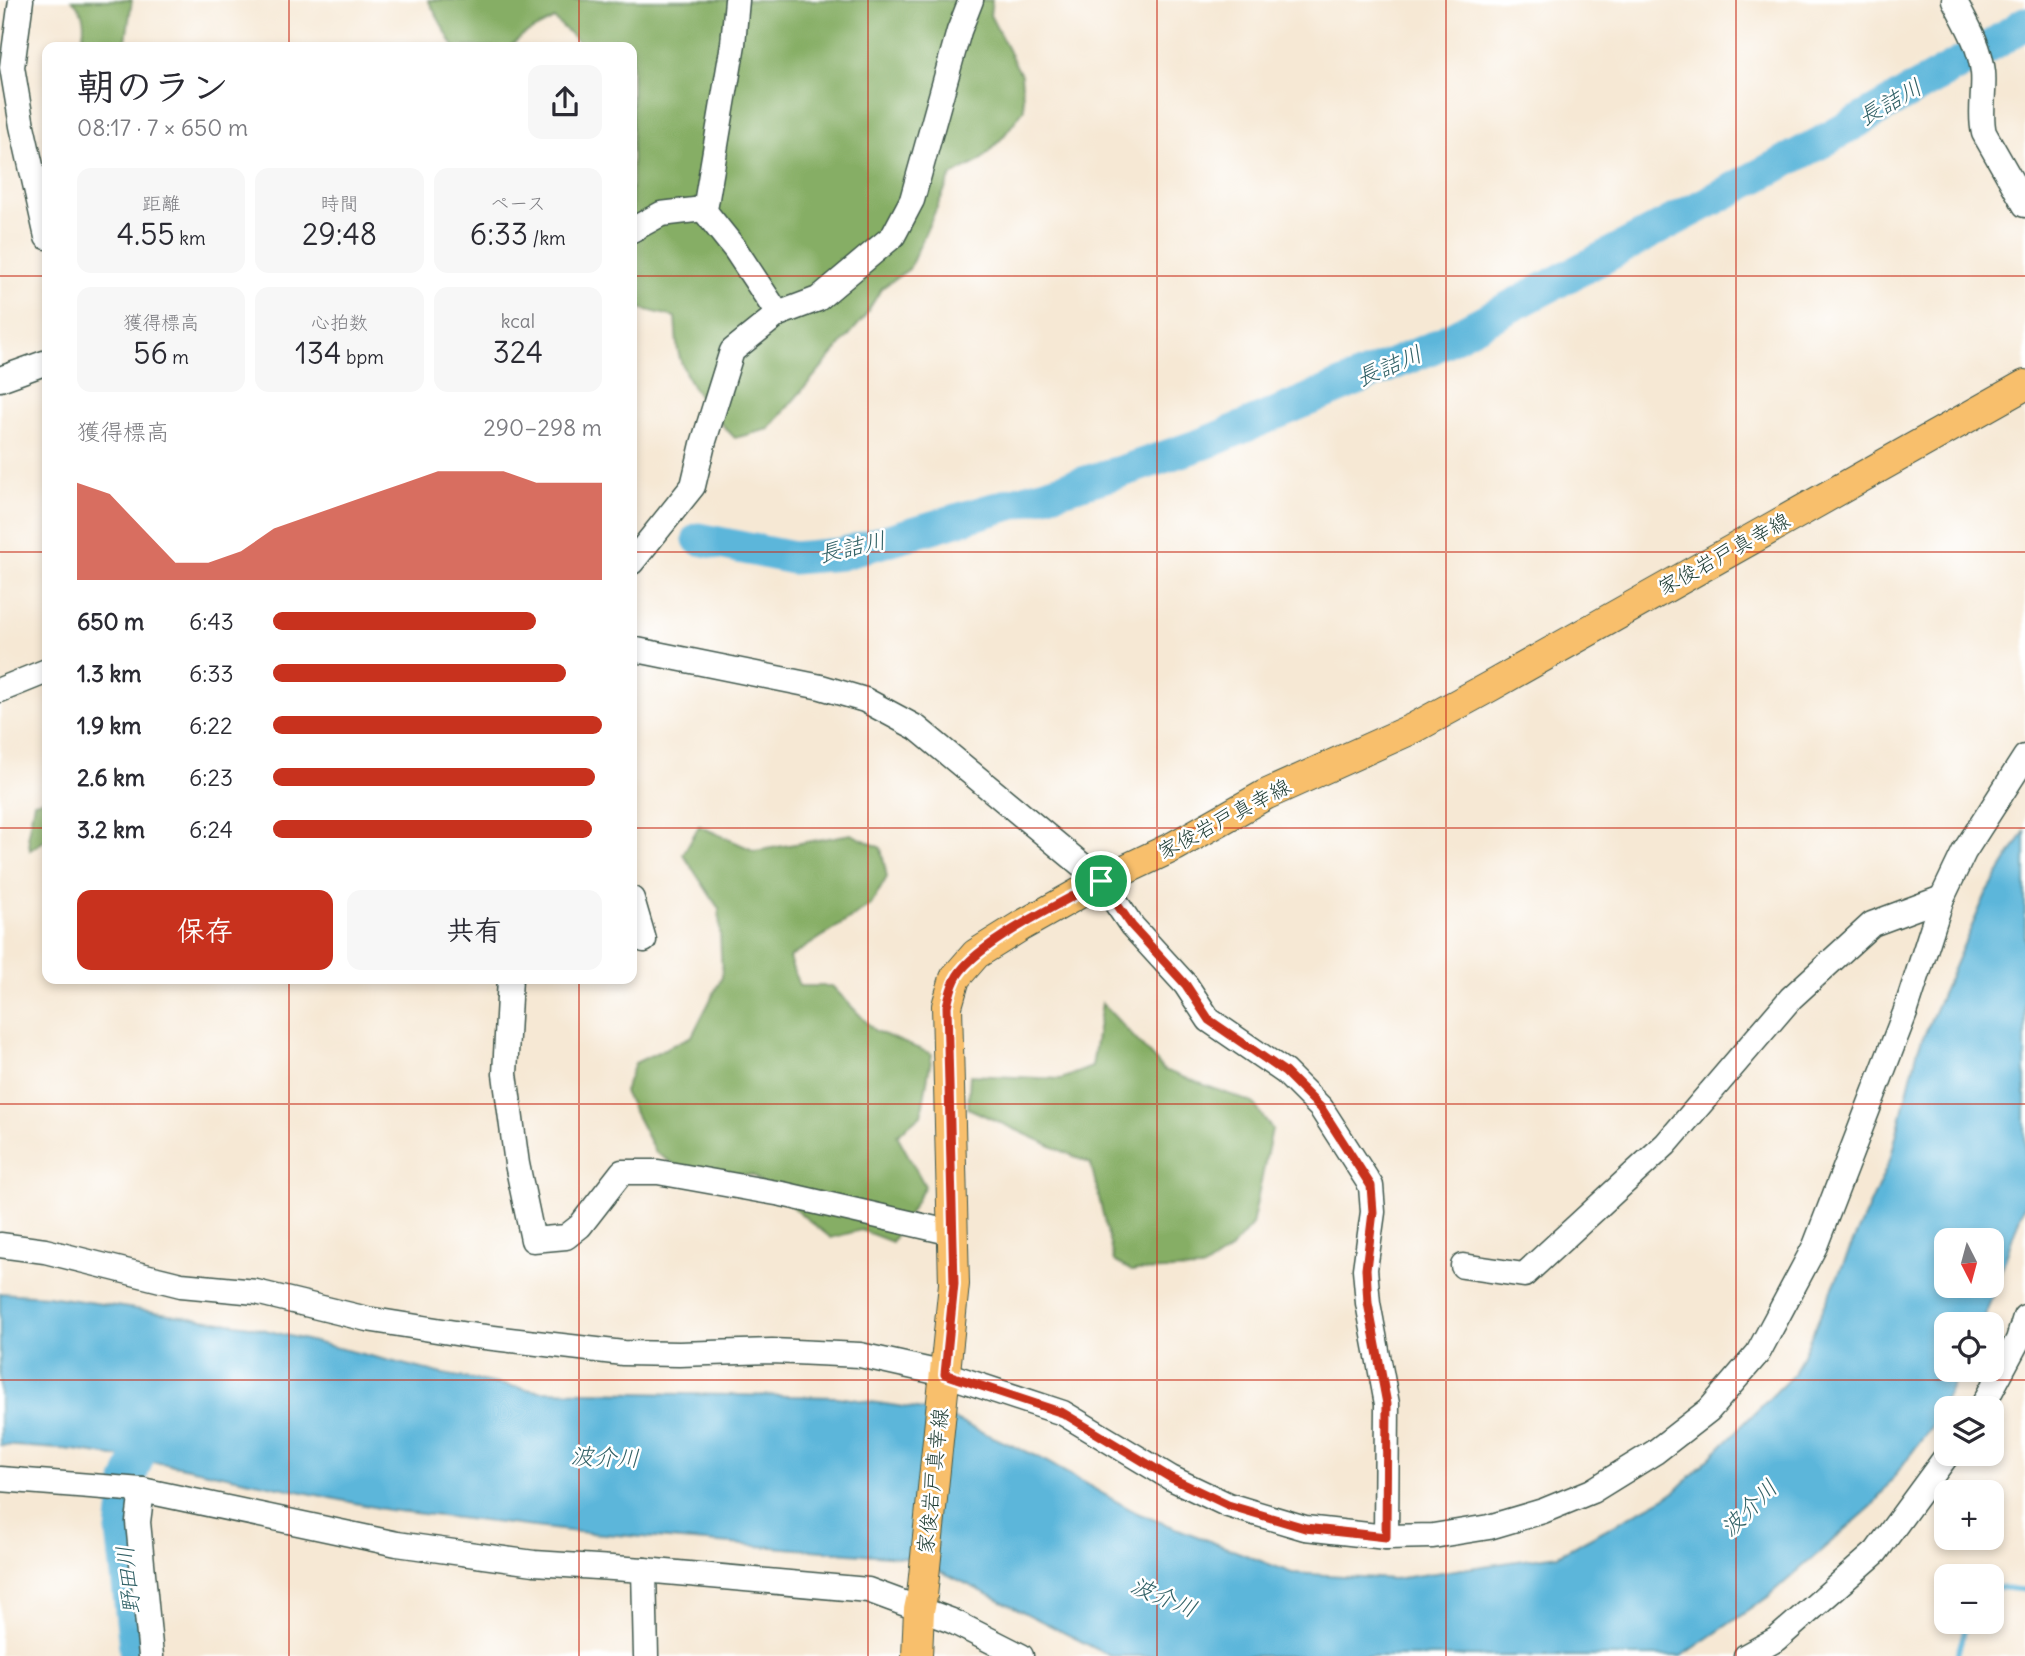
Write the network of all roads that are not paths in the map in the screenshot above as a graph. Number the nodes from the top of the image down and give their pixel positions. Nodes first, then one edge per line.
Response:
1 (21, 0) edge
2 (737, 0) edge
3 (971, 0) edge
4 (1954, 0) edge
5 (2025, 205) edge
6 (703, 209) junction
7 (42, 215) edge
8 (637, 227) edge
9 (778, 314) junction
10 (42, 364) edge
11 (0, 379) edge
12 (2025, 386) edge
13 (637, 556) edge
14 (637, 650) edge
15 (42, 673) edge
16 (0, 690) edge
17 (2025, 757) edge
18 (1101, 881) junction
19 (1942, 898) junction
20 (637, 916) edge
21 (644, 940) dead end
22 (510, 984) edge
23 (953, 1233) junction
24 (0, 1245) edge
25 (1463, 1266) dead end
26 (2025, 1317) edge
27 (944, 1379) junction
28 (1988, 1396) edge
29 (1939, 1466) edge
30 (0, 1479) edge
31 (142, 1490) junction
32 (1386, 1537) junction
33 (644, 1570) junction
34 (920, 1603) junction
35 (151, 1656) edge
36 (646, 1656) edge
37 (916, 1656) edge
38 (1021, 1656) edge
39 (1746, 1656) edge

1 - 7 street
2 - 6 street
3 - 9 street
4 - 5 street
6 - 8 street
6 - 9 street
9 - 13 street
10 - 11 street
12 - 18 main road, 家俊岩戸真幸線
14 - 18 street
15 - 16 street
17 - 19 street
18 - 23 main road, 家俊岩戸真幸線
18 - 32 street
19 - 25 street
19 - 32 street
20 - 21 street
22 - 23 street
23 - 27 main road, 家俊岩戸真幸線
24 - 27 street
26 - 28 street
27 - 32 street
27 - 34 main road, 家俊岩戸真幸線
29 - 39 street
30 - 31 street
31 - 33 street
31 - 35 street
33 - 34 street
33 - 36 street
34 - 37 main road, 家俊岩戸真幸線
34 - 38 street

